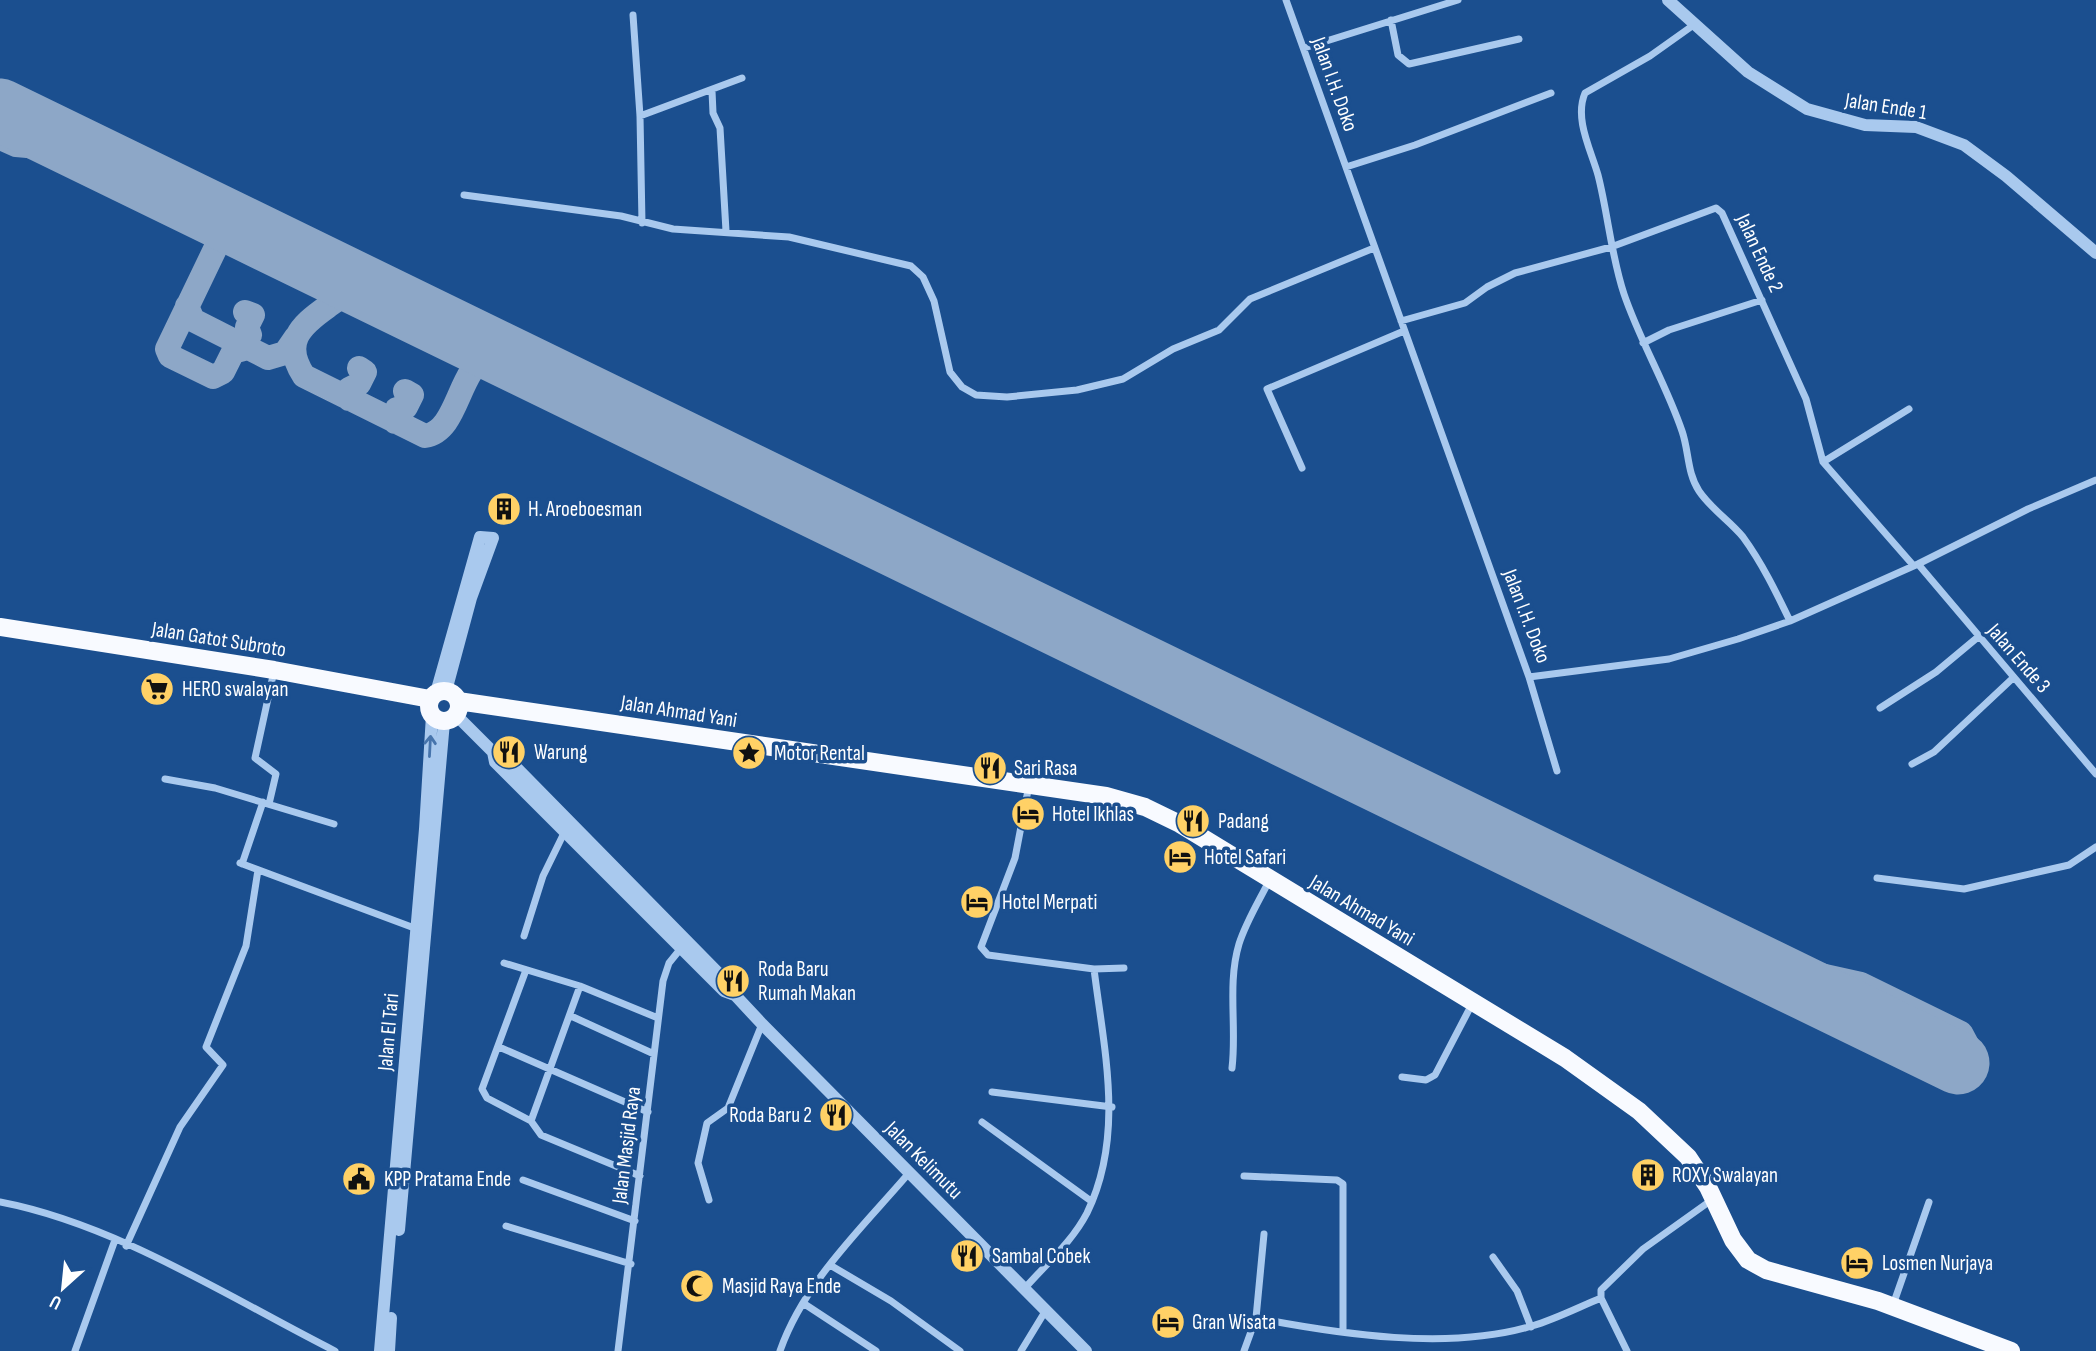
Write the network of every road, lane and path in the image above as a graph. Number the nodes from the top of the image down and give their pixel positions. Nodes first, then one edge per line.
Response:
1 (1286, 0) edge
2 (1458, 0) edge
3 (1668, 0) edge
4 (633, 15) dead end
5 (1391, 20) junction
6 (1695, 24) junction
7 (1518, 40) dead end
8 (1304, 48) junction
9 (742, 78) dead end
10 (712, 91) junction
11 (1552, 93) dead end
12 (640, 116) junction
13 (1346, 167) junction
14 (464, 195) dead end
15 (642, 223) junction
16 (726, 231) junction
17 (1611, 247) junction
18 (1374, 248) junction
19 (2096, 253) edge
20 (1762, 300) junction
21 (1401, 321) junction
22 (1404, 331) junction
23 (1643, 343) junction
24 (1909, 409) dead end
25 (1823, 462) junction
26 (1302, 468) dead end
27 (2096, 480) edge
28 (486, 537) dead end
29 (1915, 564) junction
30 (1790, 621) junction
31 (0, 627) edge
32 (1978, 637) junction
33 (274, 670) junction
34 (1528, 677) junction
35 (2013, 678) junction
36 (443, 705) junction
37 (1880, 708) dead end
38 (493, 752) junction
39 (1912, 764) dead end
40 (1557, 771) dead end
41 (2096, 774) edge
42 (165, 779) dead end
43 (1029, 785) junction
44 (266, 803) junction
45 (334, 824) dead end
46 (565, 831) junction
47 (2096, 847) edge
48 (258, 870) junction
49 (1877, 878) dead end
50 (1270, 880) junction
51 (416, 929) junction
52 (524, 936) dead end
53 (684, 945) junction
54 (504, 964) dead end
55 (1124, 968) dead end
56 (1094, 969) junction
57 (526, 970) junction
58 (580, 986) junction
59 (1473, 1003) junction
60 (571, 1016) junction
61 (658, 1018) junction
62 (762, 1024) junction
63 (499, 1046) junction
64 (411, 1048) junction
65 (654, 1054) junction
66 (1232, 1068) dead end
67 (551, 1072) junction
68 (1402, 1077) dead end
69 (992, 1092) dead end
70 (1112, 1107) junction
71 (648, 1112) junction
72 (531, 1121) junction
73 (982, 1122) dead end
74 (909, 1172) junction
75 (640, 1176) junction
76 (1244, 1176) dead end
77 (523, 1180) dead end
78 (1713, 1199) junction
79 (709, 1200) dead end
80 (0, 1202) edge
81 (1091, 1202) junction
82 (1929, 1202) dead end
83 (635, 1221) junction
84 (506, 1226) dead end
85 (1264, 1234) dead end
86 (115, 1240) junction
87 (126, 1246) junction
88 (1493, 1256) dead end
89 (631, 1264) junction
90 (830, 1265) junction
91 (1025, 1288) junction
92 (1601, 1298) junction
93 (803, 1303) junction
94 (1893, 1306) junction
95 (1046, 1309) junction
96 (1256, 1318) junction
97 (1531, 1326) junction
98 (1343, 1331) junction
99 (1978, 1345) edge
100 (75, 1351) edge
101 (335, 1351) edge
102 (380, 1351) edge
103 (389, 1351) edge
104 (618, 1351) edge
105 (780, 1351) edge
106 (876, 1351) edge
107 (960, 1351) edge
108 (1021, 1351) edge
109 (1087, 1351) edge
110 (1244, 1351) edge
111 (1627, 1351) edge
112 (2011, 1351) edge

1 - 8 street, Jalan I.H. Doko
2 - 5 street
3 - 6 street, Jalan Ende 1
4 - 12 street
5 - 7 street
5 - 8 street
6 - 17 street
6 - 19 street, Jalan Ende 1
8 - 13 street, Jalan I.H. Doko
9 - 10 street
10 - 12 street
10 - 16 street
11 - 13 street
12 - 15 street
13 - 18 street, Jalan I.H. Doko
14 - 15 street
15 - 16 street
16 - 18 street
17 - 20 street, Jalan Ende 2
17 - 21 street, Jalan Ende 2
17 - 23 street
18 - 21 street, Jalan I.H. Doko
20 - 23 street
20 - 25 street, Jalan Ende 2
21 - 22 street, Jalan I.H. Doko
22 - 26 street
22 - 34 street, Jalan I.H. Doko
23 - 30 street
24 - 25 street
25 - 29 street, Jalan Ende 2
27 - 29 street, Jalan I.H. Doko
28 - 36 street
29 - 30 street, Jalan I.H. Doko
29 - 32 street, Jalan Ende 3
30 - 34 street, Jalan I.H. Doko
31 - 33 highway, Jalan Gatot Subroto
32 - 35 street, Jalan Ende 3
32 - 37 street
33 - 36 highway, Jalan Gatot Subroto
33 - 44 street
34 - 40 street
35 - 39 street
35 - 41 street, Jalan Ende 3
36 - 38 street
36 - 43 highway, Jalan Ahmad Yani
51 -> 36 street, Jalan El Tari
36 - 64 street, Jalan El Tari
38 - 46 street
38 - 53 street
42 - 44 street
43 - 50 highway, Jalan Ahmad Yani
43 - 56 street
44 - 45 street
44 - 48 street
46 - 52 street
46 - 53 street
47 - 49 street
48 - 51 street
48 - 87 street
50 - 59 highway, Jalan Ahmad Yani
50 - 66 street
51 - 64 street, Jalan El Tari
53 - 61 street, Jalan Masjid Raya
53 - 62 street, Jalan Kelimutu
54 - 57 street
55 - 56 street
56 - 70 street
57 - 58 street
57 - 63 street
58 - 60 street
58 - 61 street
59 - 68 street
59 - 78 highway, Jalan Ahmad Yani
60 - 65 street
60 - 67 street
61 - 65 street, Jalan Masjid Raya
62 - 74 street, Jalan Kelimutu
62 - 79 street
63 - 67 street
63 - 72 street
64 - 102 street, Jalan El Tari
64 - 103 street, Jalan El Tari
65 - 71 street, Jalan Masjid Raya
67 - 71 street
67 - 72 street
69 - 70 street
70 - 81 street
71 - 75 street, Jalan Masjid Raya
72 - 75 street
73 - 81 street
74 - 90 street
74 - 91 street, Jalan Kelimutu
75 - 83 street, Jalan Masjid Raya
76 - 98 street
77 - 83 street
78 - 92 street
78 - 94 highway, Jalan Ahmad Yani
80 - 86 street
81 - 91 street
82 - 94 street
83 - 89 street, Jalan Masjid Raya
84 - 89 street
85 - 96 street
86 - 87 street
86 - 100 street
87 - 101 street
88 - 97 street
89 - 104 street, Jalan Masjid Raya
90 - 93 street
90 - 107 street
91 - 95 street, Jalan Kelimutu
92 - 97 street
92 - 111 street
93 - 105 street
93 - 106 street
94 - 99 highway, Jalan Ahmad Yani
95 - 108 street
95 - 109 street, Jalan Kelimutu
96 - 98 street
96 - 110 street
97 - 98 street
99 - 112 highway, Jalan Ahmad Yani

